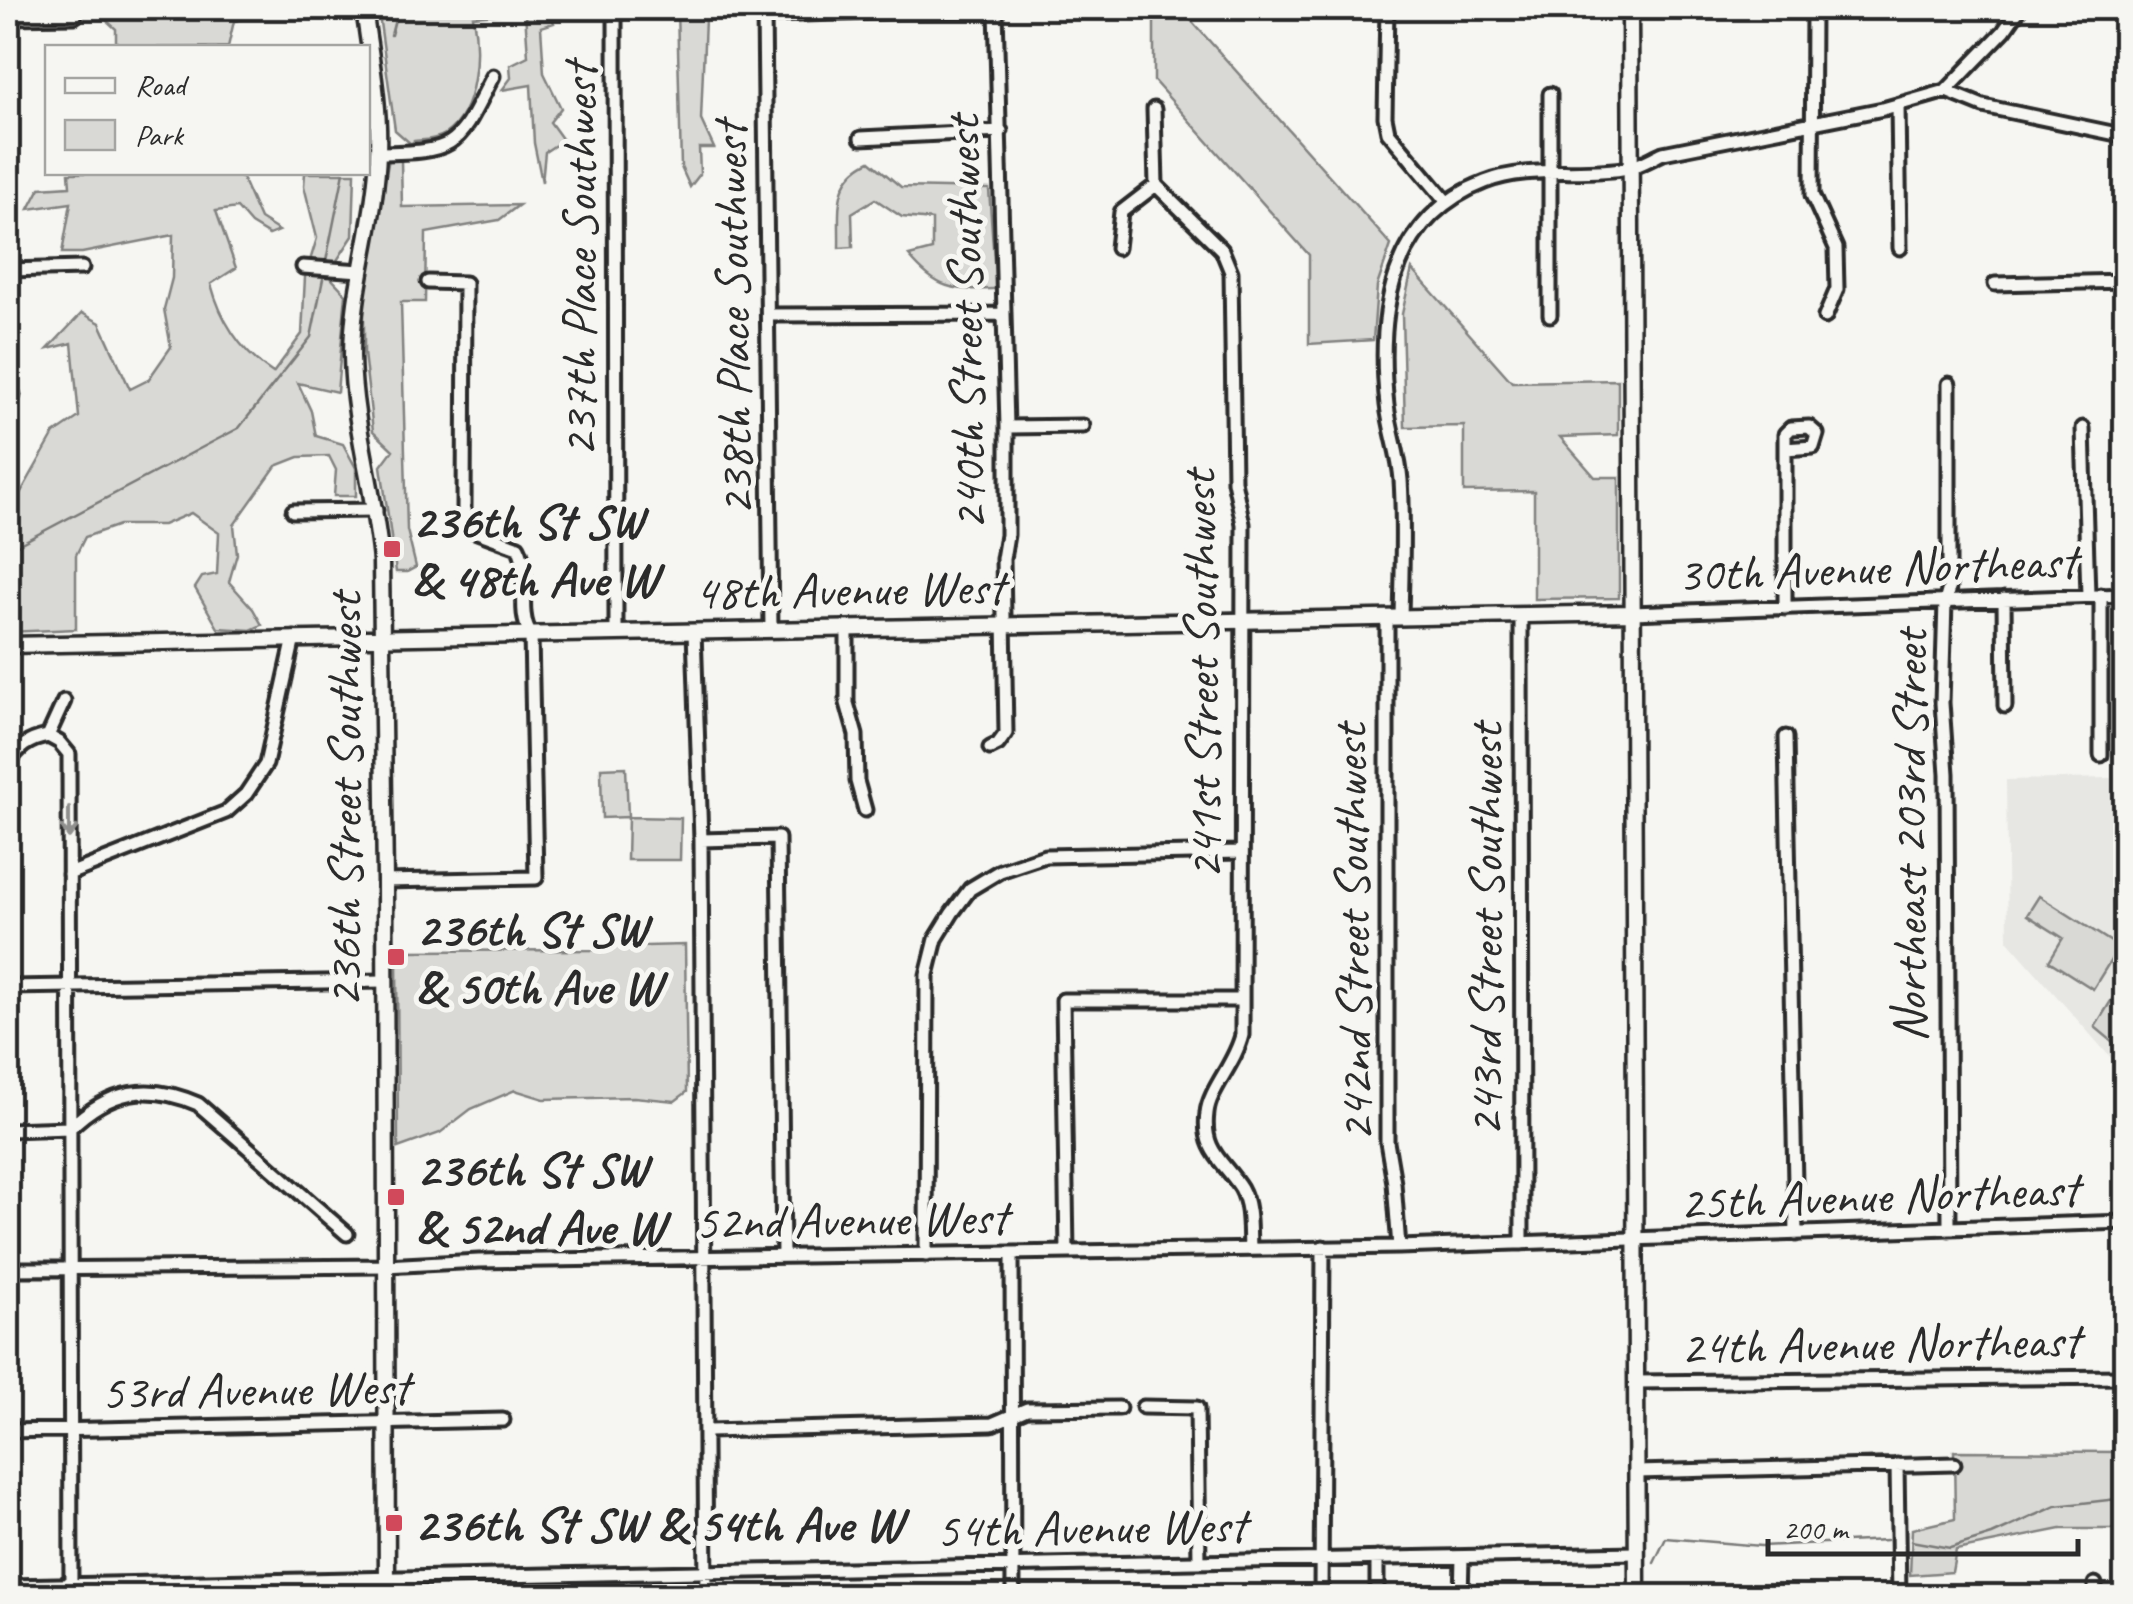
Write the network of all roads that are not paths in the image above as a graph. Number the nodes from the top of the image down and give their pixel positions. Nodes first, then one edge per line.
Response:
1 (364, 8) edge
2 (615, 8) edge
3 (1387, 8) edge
4 (1630, 8) edge
5 (1813, 8) edge
6 (2020, 8) edge
7 (917, 9) edge
8 (996, 9) edge
9 (764, 11) edge
10 (75, 16) dead end
11 (8, 17) edge
12 (368, 45) edge
13 (370, 68) edge
14 (493, 76) dead end
15 (1946, 92) junction
16 (1550, 94) dead end
17 (1898, 105) junction
18 (1154, 108) dead end
19 (1813, 122) junction
20 (1001, 131) junction
21 (2126, 136) edge
22 (861, 138) dead end
23 (378, 153) junction
24 (1630, 168) junction
25 (1550, 172) junction
26 (1156, 185) junction
27 (1446, 201) junction
28 (1117, 248) dead end
29 (1900, 248) dead end
30 (303, 267) dead end
31 (82, 268) dead end
32 (8, 270) edge
33 (362, 271) junction
34 (2126, 280) edge
35 (428, 282) dead end
36 (1995, 284) dead end
37 (1004, 314) junction
38 (1550, 314) dead end
39 (769, 315) junction
40 (1825, 317) dead end
41 (1948, 384) dead end
42 (1083, 426) dead end
43 (1007, 427) junction
44 (2083, 428) dead end
45 (1785, 449) dead end
46 (376, 510) junction
47 (293, 511) dead end
48 (2126, 595) edge
49 (2094, 596) junction
50 (2004, 599) junction
51 (1945, 602) junction
52 (1786, 608) junction
53 (1632, 613) junction
54 (1521, 616) junction
55 (1394, 617) junction
56 (1243, 620) junction
57 (1005, 626) junction
58 (847, 628) junction
59 (771, 630) junction
60 (694, 631) junction
61 (616, 632) junction
62 (531, 635) junction
63 (294, 638) junction
64 (382, 638) junction
65 (8, 645) edge
66 (64, 701) dead end
67 (2005, 706) dead end
68 (48, 736) junction
69 (1786, 737) dead end
70 (990, 748) dead end
71 (2101, 754) dead end
72 (8, 764) edge
73 (865, 810) dead end
74 (701, 840) junction
75 (1242, 852) junction
76 (69, 874) junction
77 (386, 882) junction
78 (384, 981) junction
79 (71, 986) junction
80 (8, 987) edge
81 (1242, 1000) junction
82 (70, 1128) junction
83 (8, 1130) edge
84 (2126, 1222) edge
85 (1949, 1229) junction
86 (346, 1234) dead end
87 (1796, 1234) junction
88 (1635, 1240) junction
89 (1522, 1243) junction
90 (1323, 1247) junction
91 (1399, 1247) junction
92 (1250, 1249) junction
93 (1067, 1252) junction
94 (1012, 1254) junction
95 (926, 1255) junction
96 (782, 1256) junction
97 (705, 1257) junction
98 (385, 1266) junction
99 (8, 1268) edge
100 (71, 1268) junction
101 (2126, 1378) edge
102 (1636, 1382) junction
103 (1142, 1407) dead end
104 (1119, 1408) dead end
105 (1012, 1418) junction
106 (504, 1420) dead end
107 (386, 1424) junction
108 (71, 1429) junction
109 (8, 1430) edge
110 (708, 1431) junction
111 (1954, 1464) dead end
112 (1896, 1465) junction
113 (1636, 1472) junction
114 (1636, 1553) junction
115 (1377, 1558) junction
116 (1462, 1558) junction
117 (1321, 1559) junction
118 (1199, 1562) junction
119 (1013, 1564) junction
120 (707, 1571) junction
121 (387, 1580) junction
122 (8, 1586) edge
123 (72, 1590) edge
124 (386, 1596) edge
125 (706, 1596) edge
126 (1013, 1596) edge
127 (1321, 1596) edge
128 (1376, 1596) edge
129 (1462, 1596) edge
130 (1637, 1596) edge
131 (1900, 1596) edge

1 - 12 main road, 236th Street Southwest
2 - 61 street, 237th Place Southwest
3 - 27 street
4 - 24 main road
5 - 19 street
6 - 15 street
7 - 8 street
7 - 9 street
8 - 20 street, 240th Street Southwest
9 - 39 street, 238th Place Southwest
10 - 11 street
13 - 23 main road, 236th Street Southwest
14 - 23 street
15 - 17 street
15 - 21 street
16 - 25 street
17 - 19 street
17 - 29 street
18 - 26 street
19 - 24 street
19 - 40 street
20 - 22 street
20 - 37 street, 240th Street Southwest
23 - 33 main road, 236th Street Southwest
24 - 25 street
24 - 53 main road
25 - 27 street
25 - 38 street
26 - 28 street
26 - 56 street, 241st Street Southwest
27 - 55 street, 242nd Street Southwest
30 - 33 street
31 - 32 street
33 - 46 main road, 236th Street Southwest
34 - 36 street
35 - 62 street
37 - 39 street
37 - 43 street, 240th Street Southwest
39 - 59 street, 238th Place Southwest
41 - 51 street, Northeast 203rd Street
42 - 43 street
43 - 57 street, 240th Street Southwest
44 - 49 street
45 - 52 street
46 - 47 street
46 - 64 main road, 236th Street Southwest
48 - 49 street, 30th Avenue Northeast
49 - 50 street, 30th Avenue Northeast
49 - 71 street
50 - 51 street, 30th Avenue Northeast
50 - 67 street
51 - 52 street, 30th Avenue Northeast
51 - 85 street, Northeast 203rd Street
52 - 53 street, 30th Avenue Northeast
53 - 54 main road, 48th Avenue West
53 - 88 main road
54 - 55 main road, 48th Avenue West
54 - 89 street, 243rd Street Southwest
55 - 56 main road, 48th Avenue West
55 - 91 street, 242nd Street Southwest
56 - 57 main road, 48th Avenue West
56 - 75 street, 241st Street Southwest
57 - 58 main road, 48th Avenue West
57 - 70 street, 240th Street Southwest
58 - 59 main road, 48th Avenue West
58 - 73 street
59 - 60 main road, 48th Avenue West
60 - 61 main road, 48th Avenue West
60 - 74 street
61 - 62 main road, 48th Avenue West
62 - 64 main road, 48th Avenue West
62 - 77 street
63 - 64 main road, 48th Avenue West
63 - 65 main road, 48th Avenue West
63 - 76 street
64 - 77 main road, 236th Street Southwest
66 - 68 street
68 - 72 street
68 -> 76 street
69 - 87 street
74 - 96 street
74 - 97 street
75 - 81 street, 241st Street Southwest
75 - 95 street
76 - 79 street
77 - 78 main road, 236th Street Southwest
78 - 79 street
78 - 98 main road, 236th Street Southwest
79 - 80 street
79 - 82 street
81 - 92 street, 241st Street Southwest
81 - 93 street
82 - 83 street
82 - 86 street
82 - 100 street
84 - 85 street, 25th Avenue Northeast
85 - 87 street, 25th Avenue Northeast
87 - 88 street, 25th Avenue Northeast
88 - 89 street, 52nd Avenue West
88 - 102 main road
89 - 91 street, 52nd Avenue West
90 - 91 street, 52nd Avenue West
90 - 92 street, 52nd Avenue West
90 - 117 street
92 - 93 street, 52nd Avenue West
93 - 94 street, 52nd Avenue West
94 - 95 street, 52nd Avenue West
94 - 105 street
95 - 96 street, 52nd Avenue West
96 - 97 street, 52nd Avenue West
97 - 98 street, 52nd Avenue West
97 - 110 street
98 - 100 street, 52nd Avenue West
98 - 107 main road, 236th Street Southwest
99 - 100 street, 52nd Avenue West
100 - 108 street
101 - 102 street, 24th Avenue Northeast
102 - 113 main road
103 - 118 street
104 - 105 street
105 - 110 street
105 - 119 street
106 - 107 street, 53rd Avenue West
107 - 108 street, 53rd Avenue West
107 - 121 main road, 236th Street Southwest
108 - 109 street, 53rd Avenue West
108 - 123 street
110 - 120 street
111 - 112 street
112 - 113 street
112 - 131 street
113 - 114 main road
114 - 116 street, 54th Avenue West
114 - 130 main road
115 - 116 street, 54th Avenue West
115 - 117 street, 54th Avenue West
115 - 128 street
116 - 129 street
117 - 118 street, 54th Avenue West
117 - 127 street
118 - 119 street, 54th Avenue West
119 - 120 street, 54th Avenue West
119 - 126 street
120 - 121 street, 54th Avenue West
120 - 125 street
121 - 123 street, 54th Avenue West
121 - 124 main road, 236th Street Southwest
122 - 123 street, 54th Avenue West

